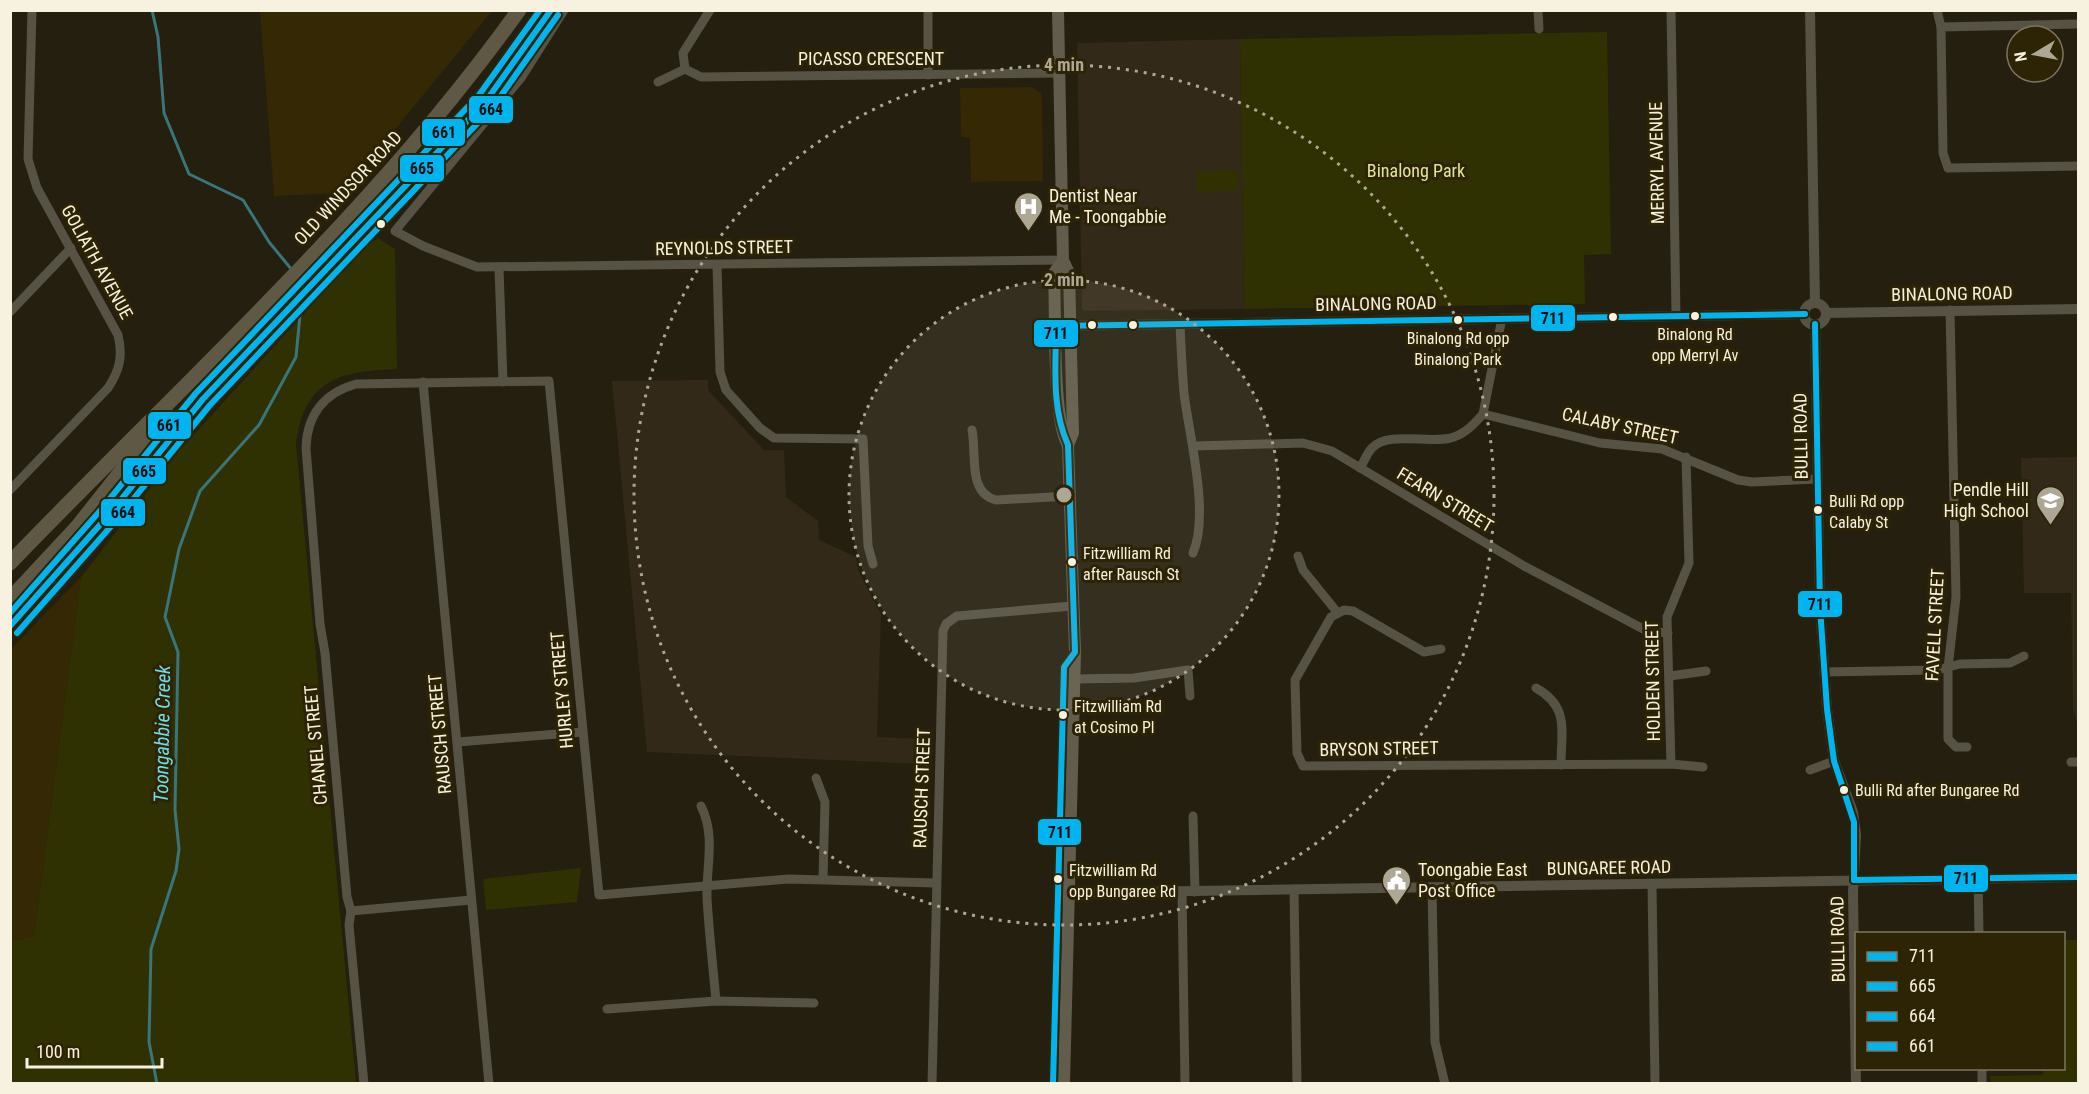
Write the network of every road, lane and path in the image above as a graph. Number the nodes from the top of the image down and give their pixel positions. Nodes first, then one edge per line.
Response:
1 (32, 10) edge
2 (519, 10) edge
3 (564, 10) edge
4 (710, 10) edge
5 (928, 10) edge
6 (1058, 10) edge
7 (1538, 10) edge
8 (1671, 10) edge
9 (1810, 10) edge
10 (1937, 10) edge
11 (2079, 24) edge
12 (1941, 27) junction
13 (1539, 29) dead end
14 (685, 69) junction
15 (1059, 73) junction
16 (928, 75) junction
17 (658, 82) dead end
18 (2079, 166) edge
19 (71, 249) junction
20 (1063, 260) junction
21 (717, 265) junction
22 (499, 268) junction
23 (1815, 303) junction
24 (2079, 309) edge
25 (1950, 310) junction
26 (10, 312) edge
27 (1826, 313) junction
28 (1805, 314) junction
29 (1676, 315) junction
30 (1502, 318) junction
31 (1180, 324) junction
32 (1815, 324) junction
33 (1056, 326) junction
34 (1070, 326) junction
35 (192, 381) junction
36 (423, 382) junction
37 (503, 382) junction
38 (320, 405) joint
39 (1483, 414) junction
40 (972, 430) dead end
41 (1068, 446) junction
42 (1194, 446) junction
43 (1686, 457) junction
44 (1360, 468) junction
45 (1818, 479) junction
46 (10, 490) edge
47 (1070, 496) junction
48 (1193, 553) dead end
49 (1298, 556) dead end
50 (10, 563) edge
51 (873, 564) dead end
52 (10, 599) edge
53 (1072, 606) junction
54 (1337, 612) junction
55 (1668, 633) junction
56 (1441, 649) dead end
57 (2024, 656) dead end
58 (1948, 668) junction
59 (1706, 671) dead end
60 (1824, 672) junction
61 (1670, 676) junction
62 (1075, 679) junction
63 (1536, 688) dead end
64 (1190, 696) dead end
65 (582, 732) junction
66 (458, 742) junction
67 (1967, 747) dead end
68 (1834, 761) junction
69 (1671, 764) junction
70 (1561, 765) junction
71 (1703, 767) dead end
72 (1810, 770) dead end
73 (816, 778) dead end
74 (700, 806) dead end
75 (1193, 816) dead end
76 (2079, 877) edge
77 (1978, 878) junction
78 (823, 879) junction
79 (1854, 880) junction
80 (935, 883) junction
81 (708, 884) junction
82 (1652, 884) junction
83 (1432, 888) junction
84 (1294, 889) junction
85 (1182, 892) junction
86 (1195, 892) junction
87 (1068, 893) junction
88 (471, 900) junction
89 (351, 911) junction
90 (1979, 932) edge
91 (1855, 982) edge
92 (716, 1001) junction
93 (814, 1003) dead end
94 (607, 1010) dead end
95 (364, 1083) edge
96 (489, 1083) edge
97 (932, 1083) edge
98 (1064, 1083) edge
99 (1185, 1083) edge
100 (1297, 1083) edge
101 (1445, 1083) edge
102 (1655, 1083) edge

1 - 19 street, GOLIATH AVENUE
2 - 35 highway, OLD WINDSOR ROAD
3 - 22 street, REYNOLDS STREET
4 - 14 street
5 - 16 street
6 - 15 main road
7 - 13 street
8 - 29 street, MERRYL AVENUE
9 - 23 street
10 - 12 street
11 - 12 street
12 - 18 street
14 - 16 street, PICASSO CRESCENT
14 - 17 street
15 - 16 street, PICASSO CRESCENT
15 - 20 main road
19 - 26 street
19 - 46 street, GOLIATH AVENUE
20 - 21 street, REYNOLDS STREET
20 - 33 main road
20 - 34 main road
21 - 22 street, REYNOLDS STREET
21 - 51 street
22 - 37 street
23 - 27 street
23 - 28 street
24 - 25 street, BINALONG ROAD
25 - 27 street, BINALONG ROAD
25 - 58 street, FAVELL STREET
27 - 32 street
28 - 29 street, BINALONG ROAD
28 - 32 street
29 - 30 street, BINALONG ROAD
30 - 31 street, BINALONG ROAD
30 - 39 street
31 - 34 street, BINALONG ROAD
31 - 42 street
32 - 45 street, BULLI ROAD
33 - 34 street, BINALONG ROAD
33 - 41 main road
34 - 41 main road
35 - 50 highway, OLD WINDSOR ROAD
35 - 52 highway, OLD WINDSOR ROAD
36 - 37 street, HURLEY STREET
36 - 38 street, HURLEY STREET
36 - 66 street, RAUSCH STREET
37 - 65 street, HURLEY STREET
38 - 89 street, CHANEL STREET
39 - 43 street, CALABY STREET
39 - 44 street
40 - 47 street
41 - 47 main road
42 - 44 street, FEARN STREET
42 - 48 street
43 - 45 street, CALABY STREET
43 - 55 street, HOLDEN STREET
44 - 55 street, FEARN STREET
45 - 60 street, BULLI ROAD
47 - 53 main road
49 - 54 street
53 - 62 main road
53 - 80 street, RAUSCH STREET
54 - 56 street
54 - 70 street, BRYSON STREET
55 - 61 street, HOLDEN STREET
57 - 58 street
58 - 60 street
58 - 67 street, FAVELL STREET
59 - 61 street
60 - 68 street, BULLI ROAD
61 - 69 street, HOLDEN STREET
62 - 64 street
62 - 87 main road
63 - 70 street
65 - 66 street
65 - 81 street, HURLEY STREET
66 - 88 street, RAUSCH STREET
68 - 72 street
68 - 79 street, BULLI ROAD
69 - 70 street, BRYSON STREET
69 - 71 street, BRYSON STREET
73 - 78 street
74 - 81 street
75 - 86 street
76 - 77 street, BUNGAREE ROAD
77 - 79 street, BUNGAREE ROAD
77 - 90 street
78 - 80 street, HURLEY STREET
78 - 81 street, HURLEY STREET
79 - 82 street, BUNGAREE ROAD
79 - 91 street, BULLI ROAD
80 - 97 street, RAUSCH STREET
81 - 92 street
82 - 83 street, BUNGAREE ROAD
82 - 102 street
83 - 84 street, BUNGAREE ROAD
83 - 101 street
84 - 86 street, BUNGAREE ROAD
84 - 100 street
85 - 86 street, BUNGAREE ROAD
85 - 87 street, BUNGAREE ROAD
85 - 99 street
87 - 98 main road
88 - 89 street
88 - 96 street, RAUSCH STREET
89 - 95 street, CHANEL STREET
92 - 93 street
92 - 94 street

